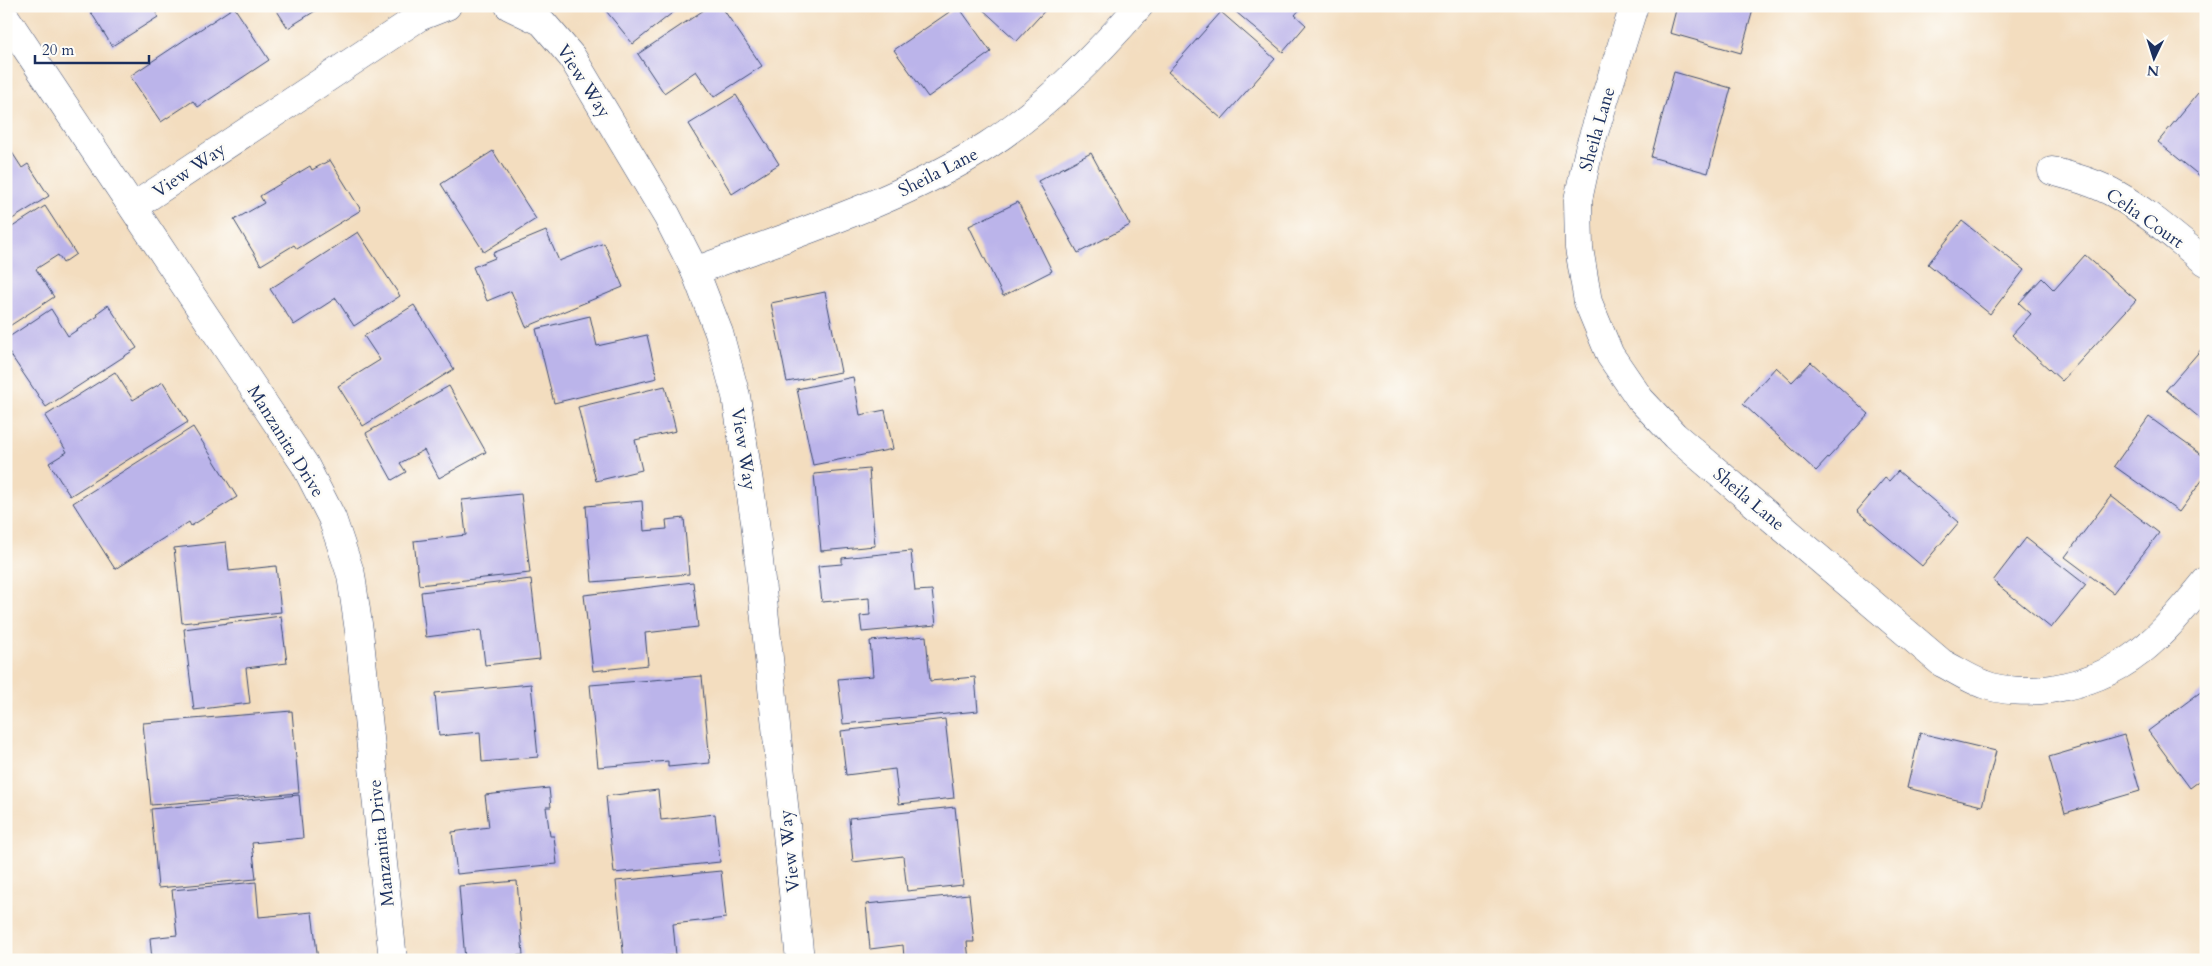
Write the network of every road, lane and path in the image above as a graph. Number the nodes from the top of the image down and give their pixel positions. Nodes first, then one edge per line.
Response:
1 (448, 6) edge
2 (509, 6) edge
3 (1138, 6) edge
4 (1634, 6) edge
5 (6, 18) edge
6 (2052, 171) dead end
7 (133, 207) junction
8 (2206, 262) edge
9 (695, 271) junction
10 (2202, 592) edge
11 (393, 960) edge
12 (800, 960) edge

1 - 7 street, View Way
2 - 9 street, View Way
3 - 9 street, Sheila Lane
4 - 10 street, Sheila Lane
5 - 7 street, Manzanita Drive
6 - 8 street, Celia Court
7 - 11 street, Manzanita Drive
9 - 12 street, View Way

